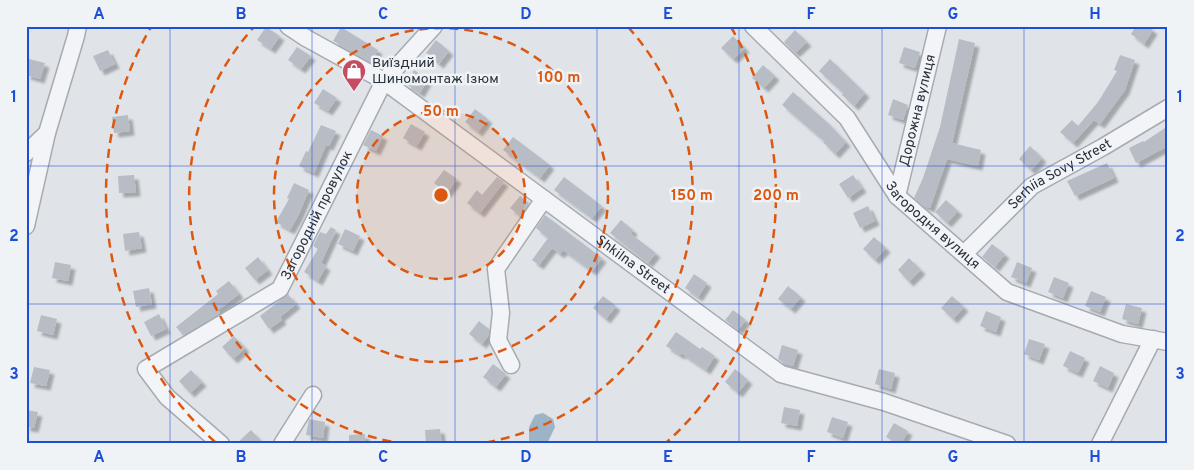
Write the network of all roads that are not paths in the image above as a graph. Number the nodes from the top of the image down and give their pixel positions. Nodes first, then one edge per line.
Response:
1 (78, 26) edge
2 (288, 26) edge
3 (434, 26) edge
4 (753, 26) edge
5 (938, 26) edge
6 (384, 81) junction
7 (1168, 108) edge
8 (47, 133) junction
9 (26, 153) edge
10 (897, 196) junction
11 (544, 200) junction
12 (26, 226) edge
13 (964, 254) junction
14 (1160, 341) edge
15 (511, 365) dead end
16 (313, 395) dead end
17 (222, 444) edge
18 (282, 444) edge
19 (1007, 444) edge
20 (1100, 444) edge

1 - 8 street
2 - 6 street, Shkilna Street
3 - 6 street, Загородній провулок
4 - 10 street, Загородня вулиця
5 - 10 street, Дорожна вулиця
6 - 11 street, Shkilna Street
6 - 17 street, Загородній провулок
7 - 13 street, Serhiia Sovy Street
8 - 9 street
8 - 12 street
10 - 13 street, Загородня вулиця
11 - 15 street
11 - 19 street, Shkilna Street
13 - 14 street, Загородня вулиця
14 - 20 street
16 - 18 street

